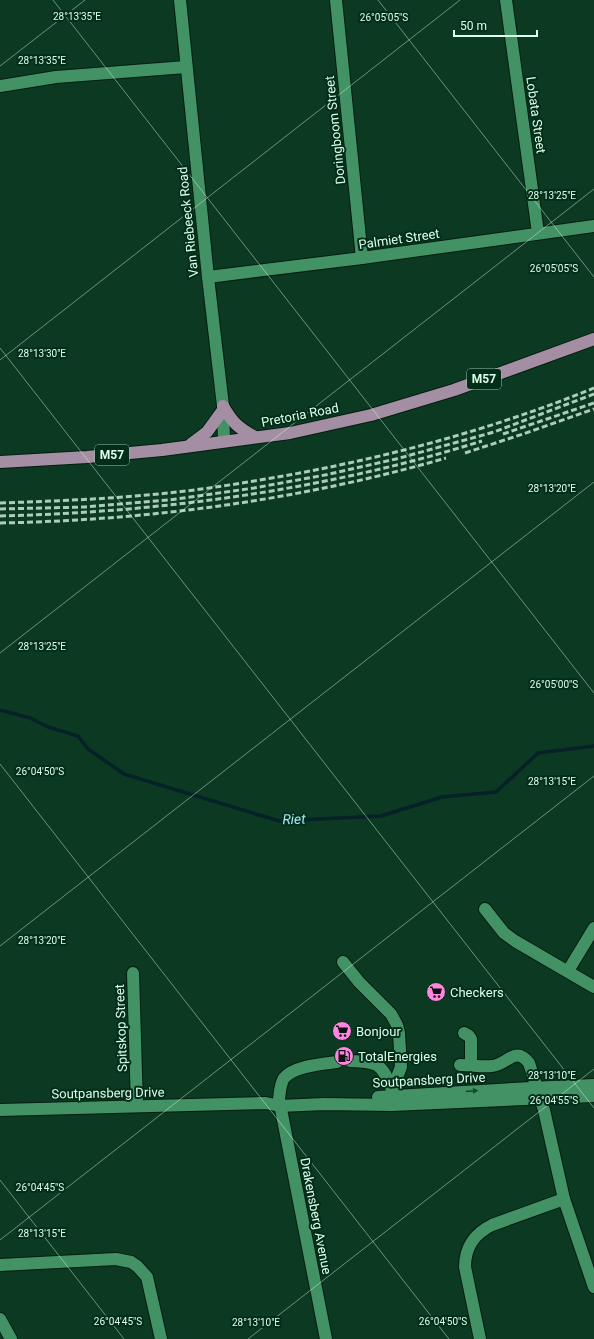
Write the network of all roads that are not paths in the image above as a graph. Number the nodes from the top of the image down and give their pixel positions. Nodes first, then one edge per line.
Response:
1 (180, 0) edge
2 (336, 0) edge
3 (506, 0) edge
4 (186, 67) junction
5 (0, 86) edge
6 (594, 226) edge
7 (538, 233) junction
8 (362, 258) junction
9 (208, 277) junction
10 (594, 339) edge
11 (223, 408) junction
12 (255, 437) junction
13 (224, 441) junction
14 (188, 446) junction
15 (0, 462) edge
16 (485, 909) dead end
17 (594, 928) edge
18 (343, 962) dead end
19 (568, 971) junction
20 (132, 973) dead end
21 (594, 987) edge
22 (464, 1033) dead end
23 (350, 1061) dead end
24 (337, 1062) dead end
25 (594, 1085) edge
26 (539, 1093) junction
27 (594, 1096) edge
28 (392, 1097) junction
29 (280, 1103) junction
30 (137, 1106) junction
31 (0, 1110) edge
32 (564, 1199) junction
33 (0, 1265) edge
34 (592, 1274) edge
35 (594, 1287) edge
36 (0, 1319) edge
37 (12, 1339) edge
38 (161, 1339) edge
39 (326, 1339) edge
40 (480, 1339) edge

1 - 4 street, Van Riebeeck Road
2 - 8 street, Doringboom Street
3 - 7 street, Lobata Street
4 - 5 street
4 - 9 street, Van Riebeeck Road
6 - 7 street, Palmiet Street
7 - 8 street, Palmiet Street
8 - 9 street, Palmiet Street
9 - 11 street, Van Riebeeck Road
10 - 12 main road, Pretoria Road / M57
11 - 12 main road
11 - 13 street, Van Riebeeck Road
11 - 14 main road
12 - 13 main road, Pretoria Road / M57
13 - 14 main road, Pretoria Road / M57
14 - 15 main road, Pretoria Road / M57
16 - 19 street
17 - 19 street
18 - 28 street
19 - 21 street
20 - 30 street, Spitskop Street
22 - 26 street
23 - 28 street
24 - 29 street
25 - 26 street, Soutpansberg Drive
26 - 27 street, Soutpansberg Drive
26 - 28 street, Soutpansberg Drive
26 - 32 street
28 - 29 street, Soutpansberg Drive
29 - 30 street, Soutpansberg Drive
29 - 39 street, Drakensberg Avenue
30 - 31 street, Soutpansberg Drive
32 - 34 street
32 - 40 street
33 - 38 street
34 - 35 street
36 - 37 street

